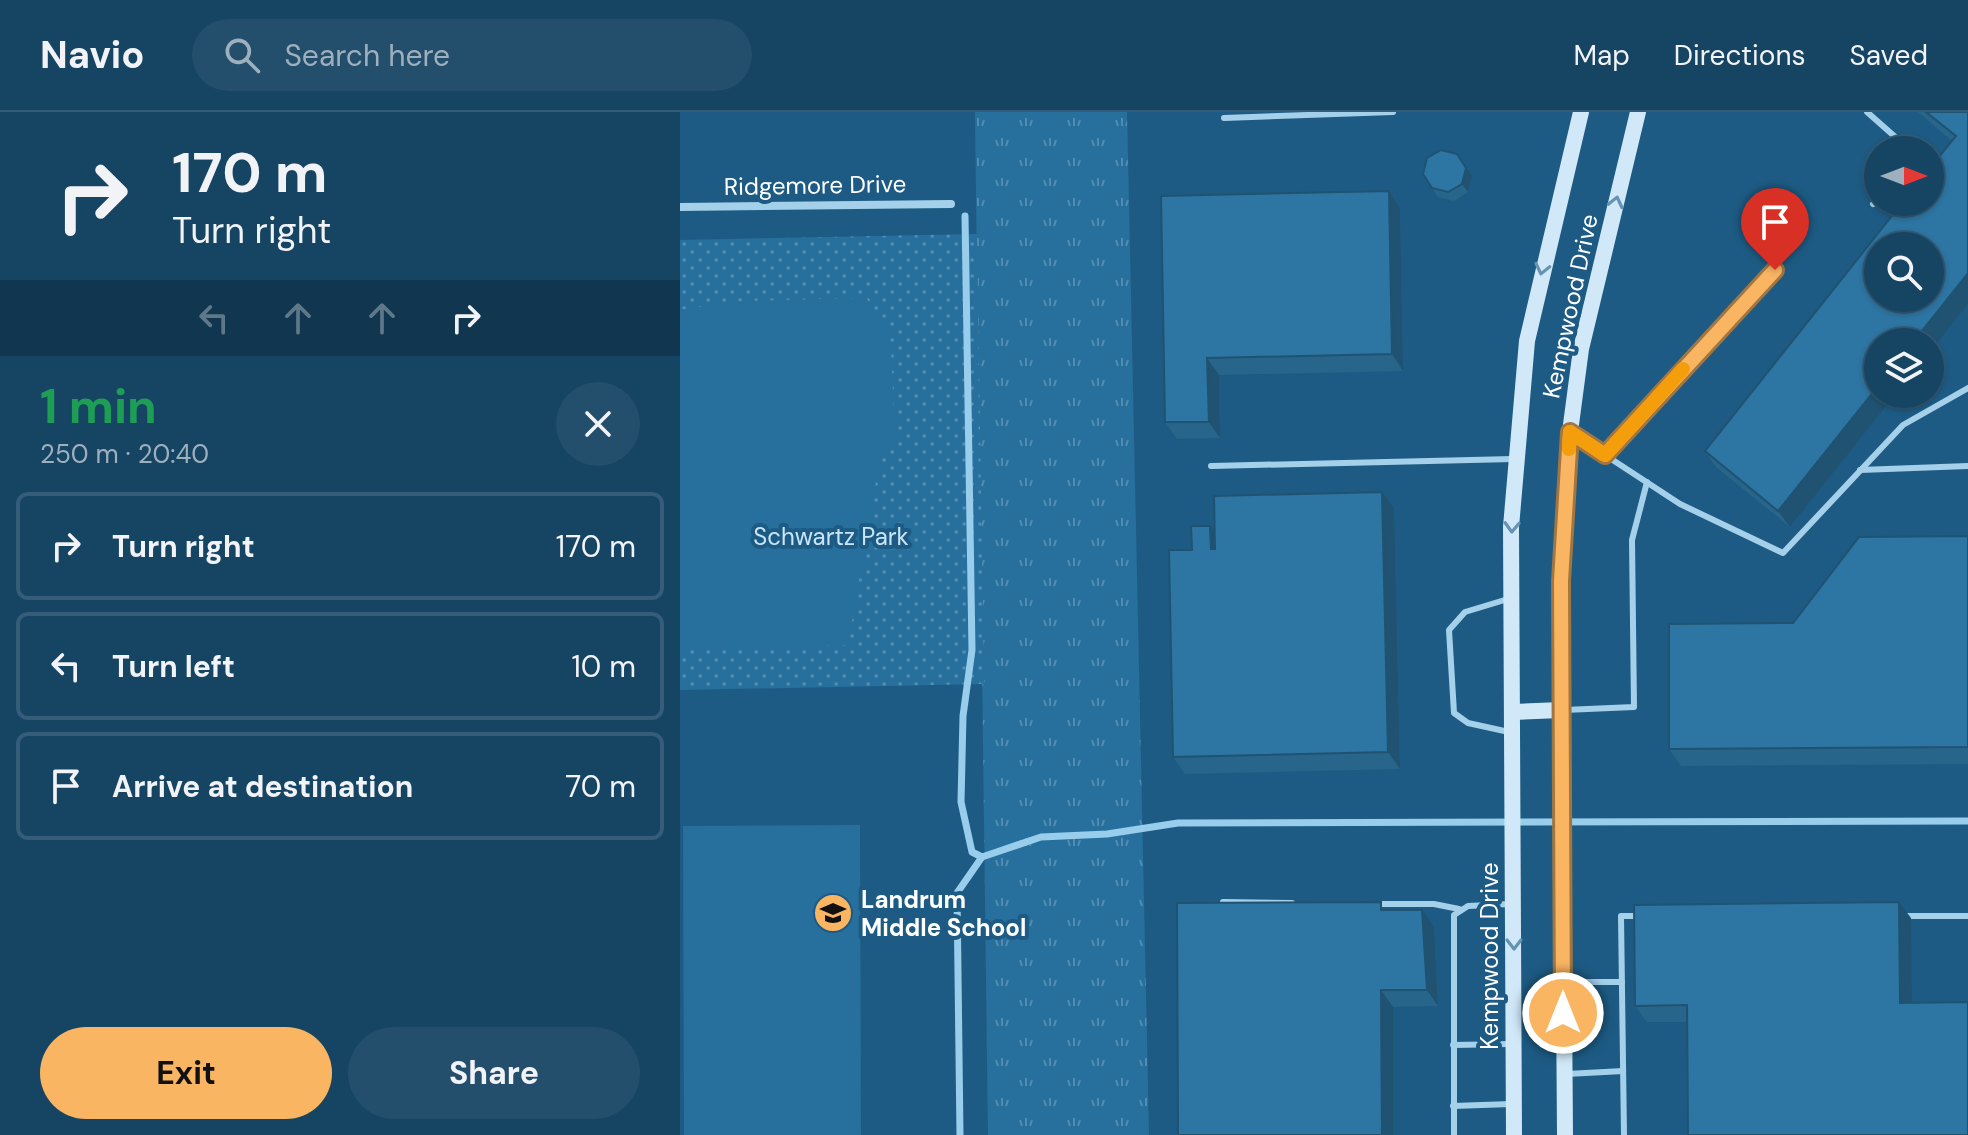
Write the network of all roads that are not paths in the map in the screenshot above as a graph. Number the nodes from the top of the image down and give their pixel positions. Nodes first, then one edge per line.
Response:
1 (1393, 112) edge
2 (1581, 112) edge
3 (1638, 112) edge
4 (1867, 112) edge
5 (1224, 118) dead end
6 (1894, 136) edge
7 (951, 204) dead end
8 (680, 207) edge
9 (1775, 270) dead end
10 (1968, 388) edge
11 (1570, 432) junction
12 (1605, 455) junction
13 (1517, 459) junction
14 (1211, 466) dead end
15 (1968, 466) edge
16 (1860, 470) junction
17 (1647, 482) junction
18 (1512, 599) junction
19 (1561, 710) junction
20 (1512, 712) junction
21 (1512, 732) junction
22 (1223, 902) edge
23 (1298, 903) edge
24 (1358, 903) edge
25 (1514, 904) junction
26 (1459, 909) junction
27 (1652, 916) edge
28 (1895, 916) edge
29 (1968, 916) edge
30 (1563, 982) junction
31 (1622, 982) junction
32 (1514, 1044) junction
33 (1453, 1045) junction
34 (1623, 1071) junction
35 (1564, 1074) junction
36 (1514, 1104) junction
37 (1453, 1106) junction
38 (1454, 1135) edge
39 (1514, 1135) edge
40 (1565, 1135) edge
41 (1624, 1135) edge

1 - 5 lane
2 -> 13 main road, Kempwood Drive
11 -> 3 main road, Kempwood Drive
4 - 6 lane
7 - 8 street, Ridgemore Drive
9 - 12 lane
10 - 16 lane
11 - 12 lane
11 - 19 main road, Kempwood Drive
12 - 17 lane
13 - 14 lane
13 -> 18 main road, Kempwood Drive
15 - 16 lane
16 - 17 lane
17 - 19 lane
18 - 20 main road, Kempwood Drive
18 - 21 lane
19 - 20 main road
19 - 30 main road, Kempwood Drive
20 - 21 main road, Kempwood Drive
21 - 25 main road, Kempwood Drive
22 - 23 lane
24 - 26 lane
25 - 26 lane
25 -> 32 main road, Kempwood Drive
26 - 33 lane
27 - 31 lane
28 - 29 lane
30 - 31 lane
30 - 35 main road, Kempwood Drive
31 - 34 lane
32 - 33 lane
32 - 36 main road, Kempwood Drive
33 - 37 lane
34 - 35 lane
34 - 41 lane
35 - 40 main road, Kempwood Drive
36 - 37 lane
36 - 39 main road, Kempwood Drive
37 - 38 lane

